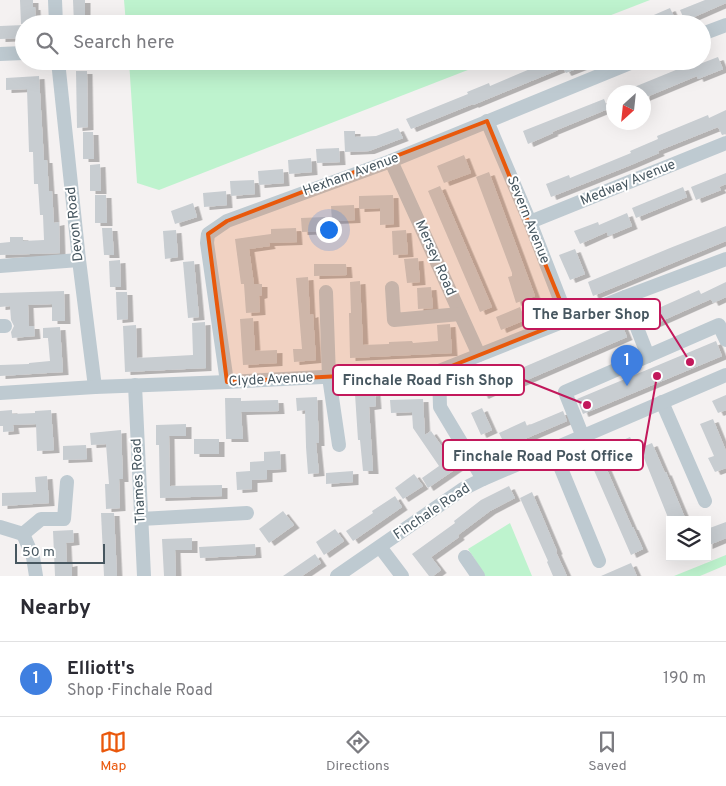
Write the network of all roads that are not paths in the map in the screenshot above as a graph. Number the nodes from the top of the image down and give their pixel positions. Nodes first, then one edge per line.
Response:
1 (55, 0) edge
2 (56, 15) edge
3 (726, 25) edge
4 (711, 31) edge
5 (15, 53) edge
6 (0, 54) edge
7 (59, 70) edge
8 (613, 70) edge
9 (487, 121) junction
10 (726, 143) edge
11 (392, 161) junction
12 (530, 222) junction
13 (78, 260) junction
14 (726, 260) edge
15 (0, 266) edge
16 (392, 288) dead end
17 (326, 292) dead end
18 (625, 297) junction
19 (460, 314) junction
20 (568, 320) junction
21 (726, 340) edge
22 (479, 355) junction
23 (648, 356) junction
24 (440, 371) junction
25 (726, 375) edge
26 (329, 377) junction
27 (227, 382) junction
28 (135, 386) junction
29 (95, 387) junction
30 (0, 393) edge
31 (662, 402) junction
32 (583, 437) junction
33 (339, 445) dead end
34 (553, 449) junction
35 (483, 478) junction
36 (66, 482) dead end
37 (705, 501) dead end
38 (247, 513) dead end
39 (141, 519) junction
40 (0, 527) edge
41 (23, 534) junction
42 (380, 547) junction
43 (465, 557) dead end
44 (599, 561) dead end
45 (36, 576) edge
46 (144, 576) edge
47 (337, 576) edge
48 (402, 576) edge
49 (478, 576) edge

1 - 2 street
3 - 4 street
5 - 6 street
7 - 13 street, Devon Road
8 - 9 street, Hexham Avenue
9 - 11 street, Hexham Avenue
9 - 12 street, Severn Avenue
10 - 12 street, Medway Avenue
11 - 19 street, Mersey Road
11 - 27 street, Hexham Avenue
12 - 20 street, Severn Avenue
13 - 15 street
13 - 29 street, Devon Road
14 - 18 street, Clyde Avenue
16 - 19 street
17 - 26 street
18 - 20 street, Clyde Avenue
18 - 23 street
19 - 22 street, Mersey Road
20 - 22 street, Clyde Avenue
21 - 23 street
22 - 24 street, Clyde Avenue
23 - 32 street
24 - 26 street, Clyde Avenue
24 - 35 street
25 - 31 street, Finchale Road
26 - 27 street, Clyde Avenue
26 - 33 street
27 - 28 street, Clyde Avenue
28 - 29 street, Clyde Avenue
28 - 39 street, Thames Road
29 - 30 street, Clyde Avenue
31 - 32 street, Finchale Road
31 - 37 street
32 - 34 street, Finchale Road
34 - 35 street, Finchale Road
34 - 44 street
35 - 42 street, Finchale Road
36 - 41 street
38 - 39 street
39 - 46 street, Thames Road
40 - 41 street
41 - 45 street
42 - 47 street, Finchale Road
42 - 48 street
43 - 49 street

